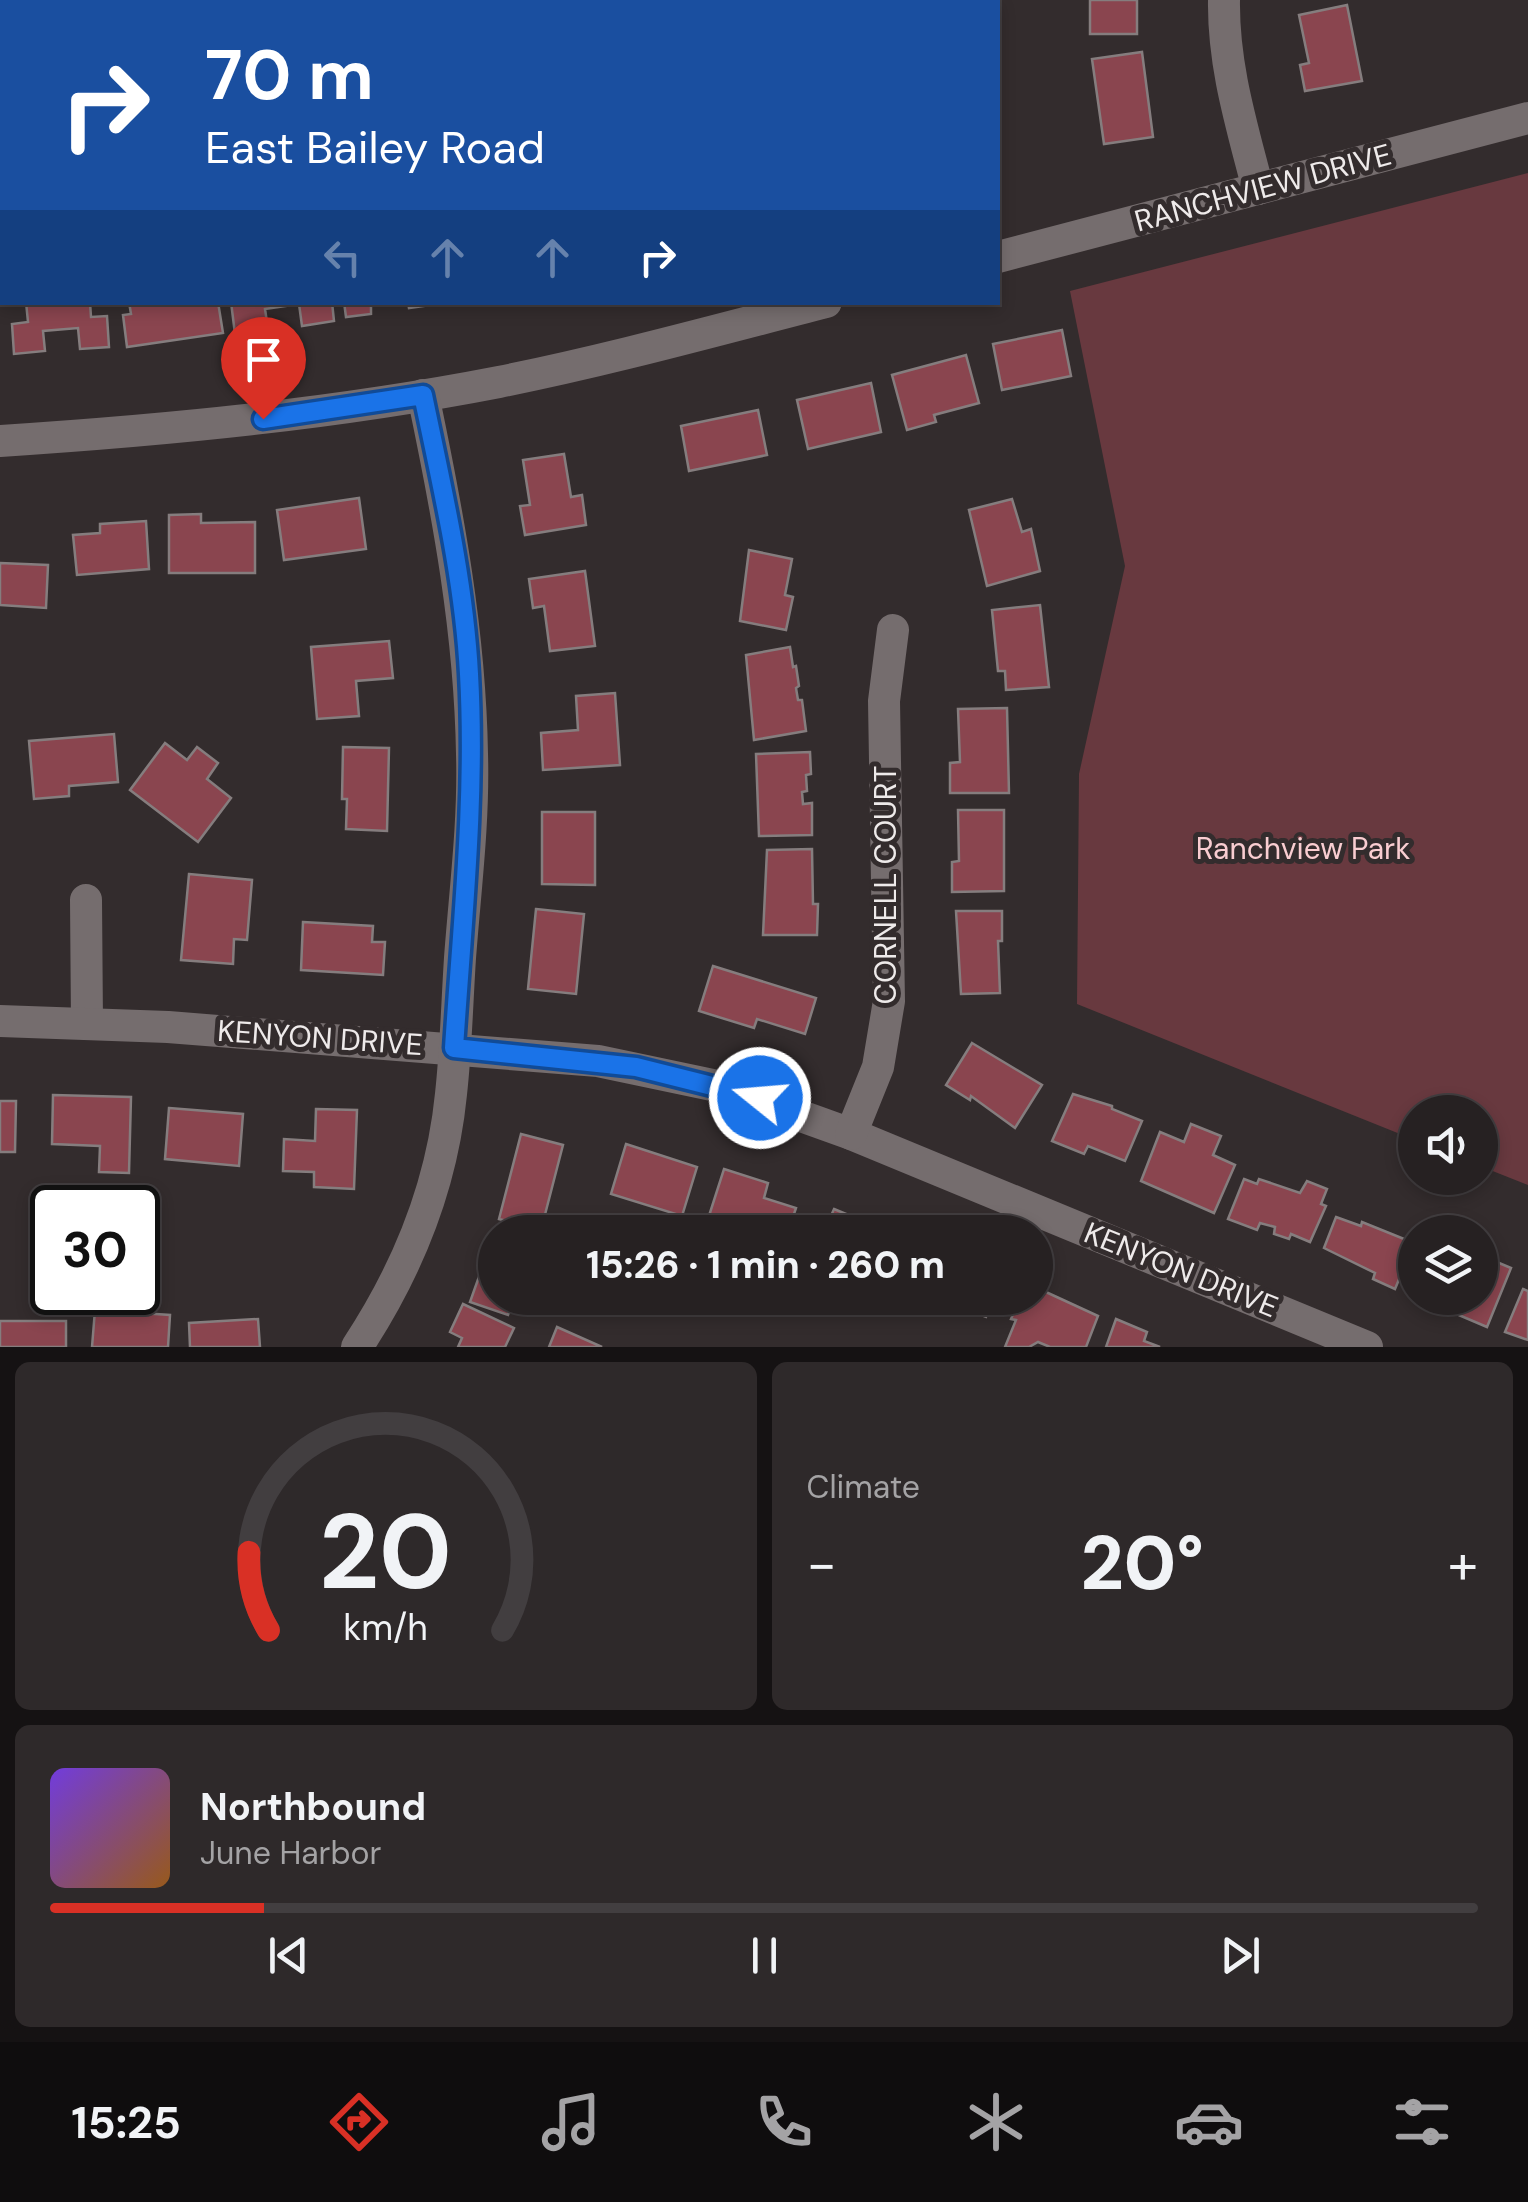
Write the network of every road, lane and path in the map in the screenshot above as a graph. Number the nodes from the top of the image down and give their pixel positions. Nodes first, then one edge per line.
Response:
1 (1224, 0) edge
2 (1528, 118) edge
3 (1258, 189) junction
4 (1000, 257) edge
5 (814, 305) edge
6 (423, 395) junction
7 (0, 441) edge
8 (893, 630) dead end
9 (86, 900) dead end
10 (0, 1021) edge
11 (87, 1024) junction
12 (454, 1048) junction
13 (850, 1134) junction
14 (357, 1347) edge
15 (1366, 1347) edge

1 - 3 street
2 - 3 street, RANCHVIEW DRIVE
3 - 4 street, RANCHVIEW DRIVE
5 - 6 street
6 - 7 street
6 - 12 street
8 - 13 street, CORNELL COURT
9 - 11 street
10 - 11 street, KENYON DRIVE
11 - 12 street, KENYON DRIVE
12 - 13 street, KENYON DRIVE
12 - 14 street
13 - 15 street, KENYON DRIVE

